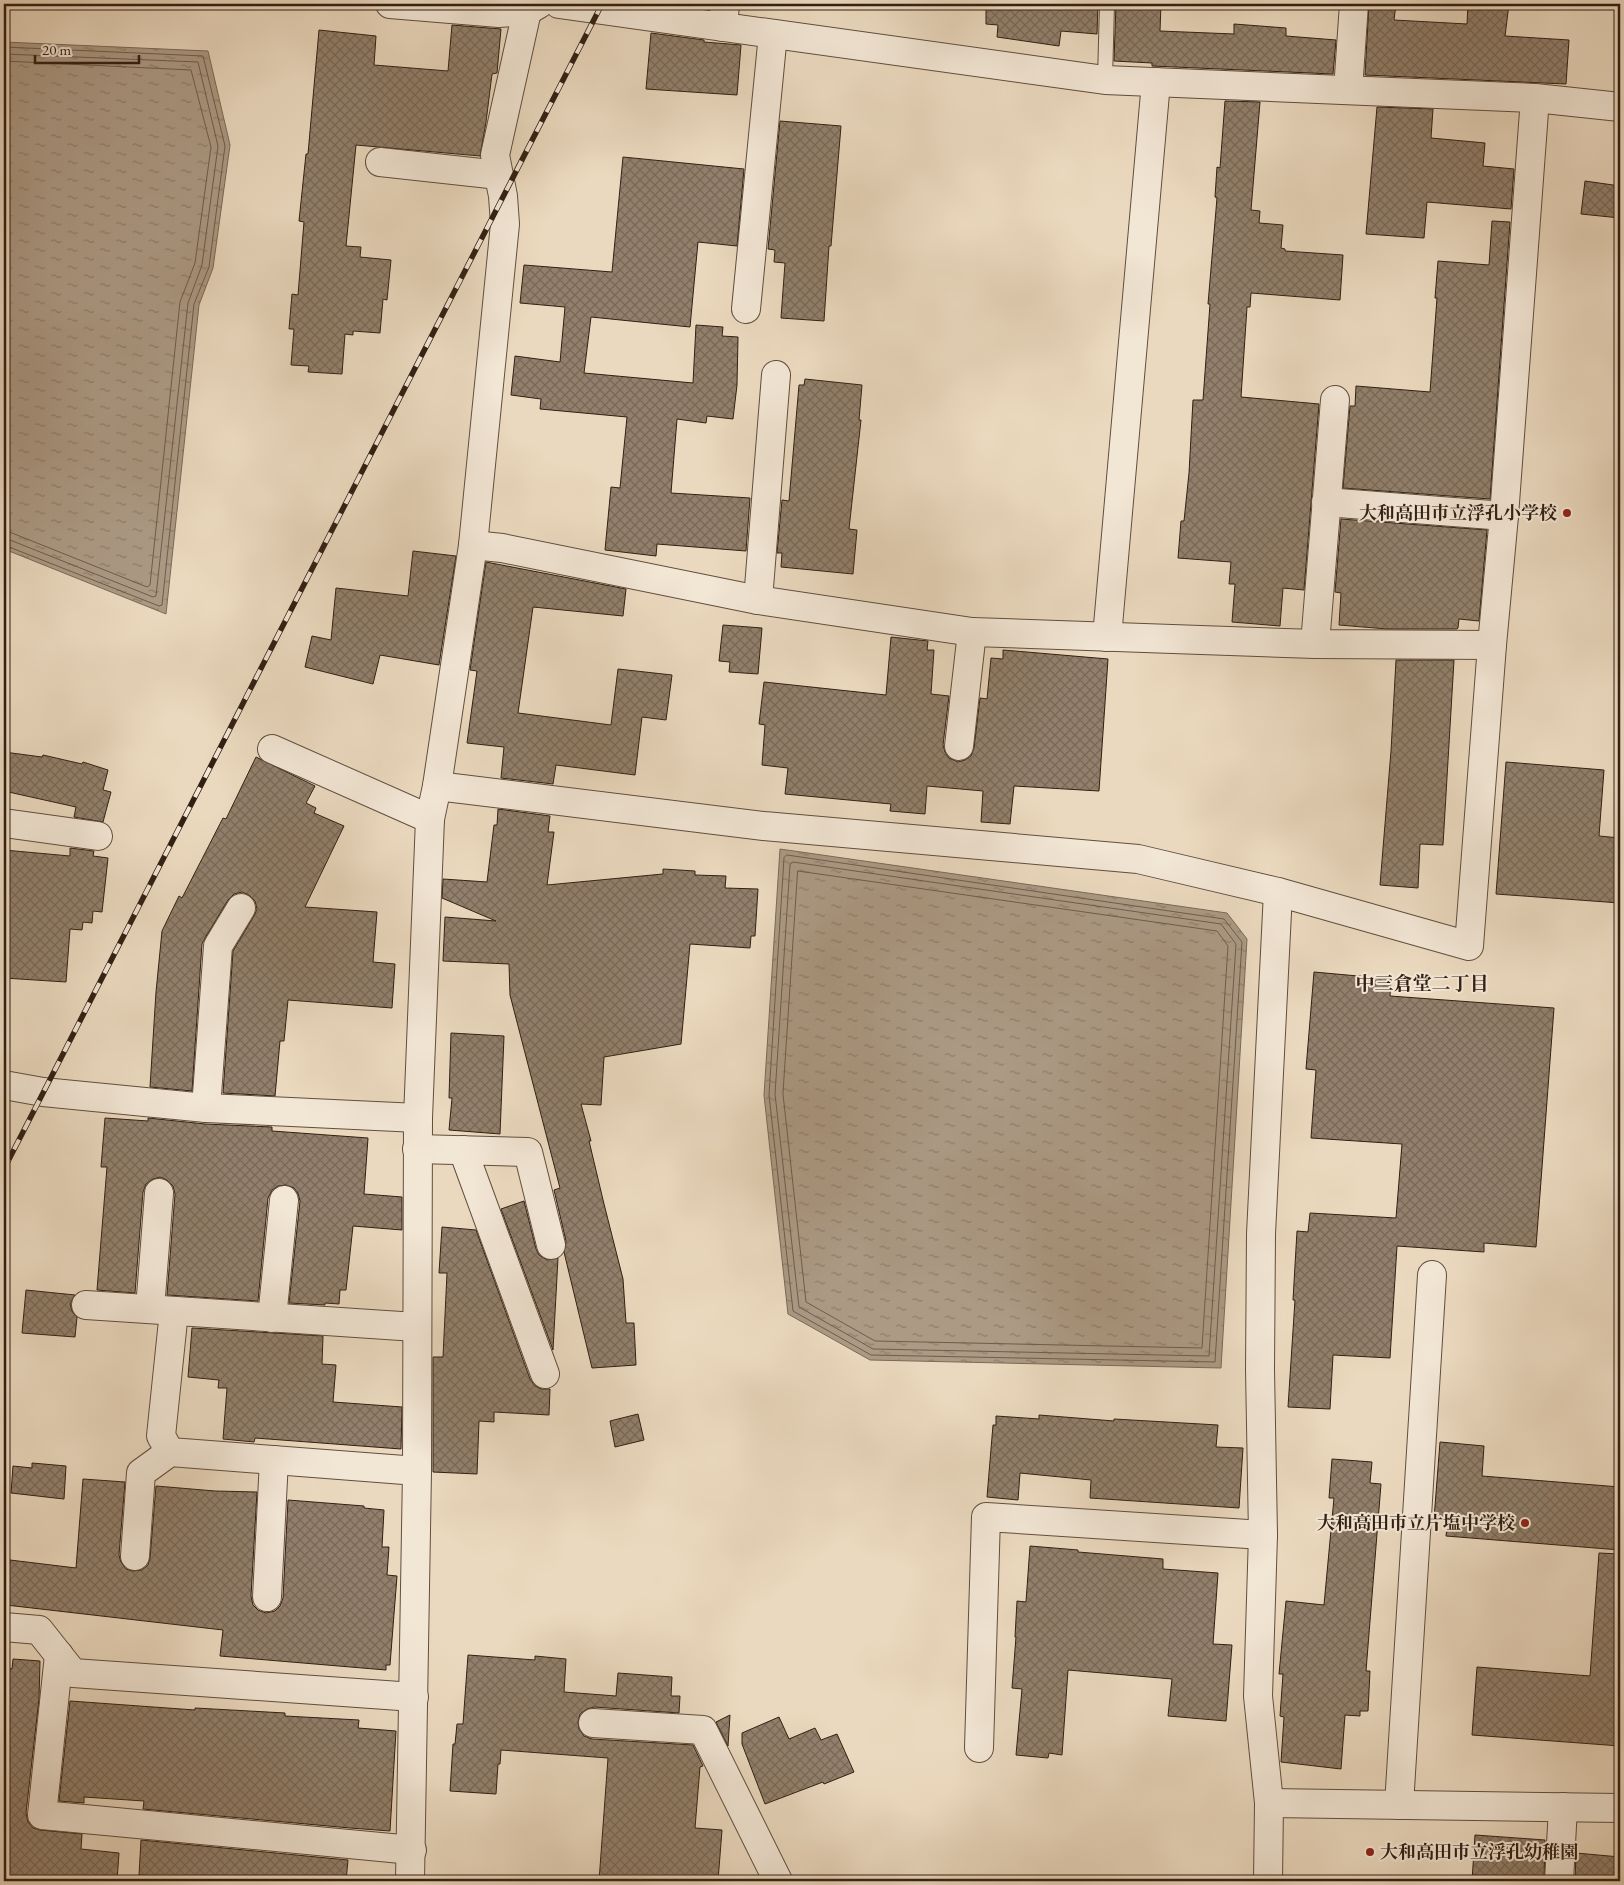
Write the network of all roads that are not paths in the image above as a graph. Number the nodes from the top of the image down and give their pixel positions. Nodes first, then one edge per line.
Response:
1 (403, 4) edge
2 (559, 4) edge
3 (1107, 4) edge
4 (1354, 4) edge
5 (531, 6) edge
6 (724, 15) edge
7 (772, 34) junction
8 (1105, 80) junction
9 (1156, 82) junction
10 (1348, 90) junction
11 (1535, 98) junction
12 (1620, 108) edge
13 (380, 162) dead end
14 (499, 175) junction
15 (746, 309) dead end
16 (776, 375) dead end
17 (1335, 400) dead end
18 (1326, 502) junction
19 (1504, 516) junction
20 (473, 545) junction
21 (758, 600) junction
22 (972, 632) junction
23 (1107, 637) junction
24 (1315, 644) junction
25 (1492, 645) junction
26 (959, 746) dead end
27 (272, 749) dead end
28 (437, 786) junction
29 (430, 819) junction
30 (4, 823) edge
31 (98, 836) dead end
32 (1278, 892) junction
33 (241, 908) dead end
34 (4, 1085) edge
35 (206, 1108) junction
36 (418, 1118) junction
37 (417, 1149) junction
38 (463, 1150) junction
39 (159, 1193) dead end
40 (284, 1200) dead end
41 (551, 1245) dead end
42 (1432, 1275) dead end
43 (86, 1306) dead end
44 (162, 1310) junction
45 (272, 1318) junction
46 (416, 1327) junction
47 (545, 1374) dead end
48 (170, 1452) junction
49 (274, 1460) junction
50 (417, 1472) junction
51 (1263, 1535) junction
52 (135, 1556) dead end
53 (267, 1597) dead end
54 (4, 1626) edge
55 (59, 1655) junction
56 (414, 1697) junction
57 (593, 1723) dead end
58 (979, 1748) dead end
59 (1269, 1803) junction
60 (1399, 1805) junction
61 (1563, 1807) junction
62 (1620, 1808) edge
63 (412, 1850) junction
64 (410, 1881) edge
65 (778, 1881) edge
66 (1268, 1881) edge
67 (1559, 1881) edge

1 - 5 street
2 - 6 street
3 - 8 lane
4 - 10 street
5 - 14 street
6 - 7 street
7 - 8 street
7 - 15 street
8 - 9 street
9 - 10 street
9 - 23 street
10 - 11 street
11 - 12 street
11 - 19 street
13 - 14 street
14 - 20 street
16 - 21 street
17 - 18 street
18 - 19 street
18 - 24 street
19 - 25 street
20 - 21 street
20 - 28 street
21 - 22 street
22 - 23 street
22 - 26 street
23 - 24 street
24 - 25 street
25 - 32 street
27 - 29 street
28 - 29 street
28 - 32 street
29 - 36 street
30 - 31 street
32 - 51 street
33 - 35 street
34 - 35 street
35 - 36 street
36 - 37 street
37 - 38 street
37 - 46 street
38 - 41 street
38 - 47 street
39 - 44 street
40 - 45 street
42 - 60 street
43 - 44 street
44 - 45 street
44 - 48 street
45 - 46 street
46 - 50 street
48 - 49 street
48 - 52 street
49 - 50 street
49 - 53 street
50 - 56 street
51 - 58 street
51 - 59 street
54 - 55 street
55 - 56 street
55 - 63 street
56 - 63 street
57 - 65 street
59 - 60 street
59 - 66 street
60 - 61 street
61 - 62 street
61 - 67 street
63 - 64 street

